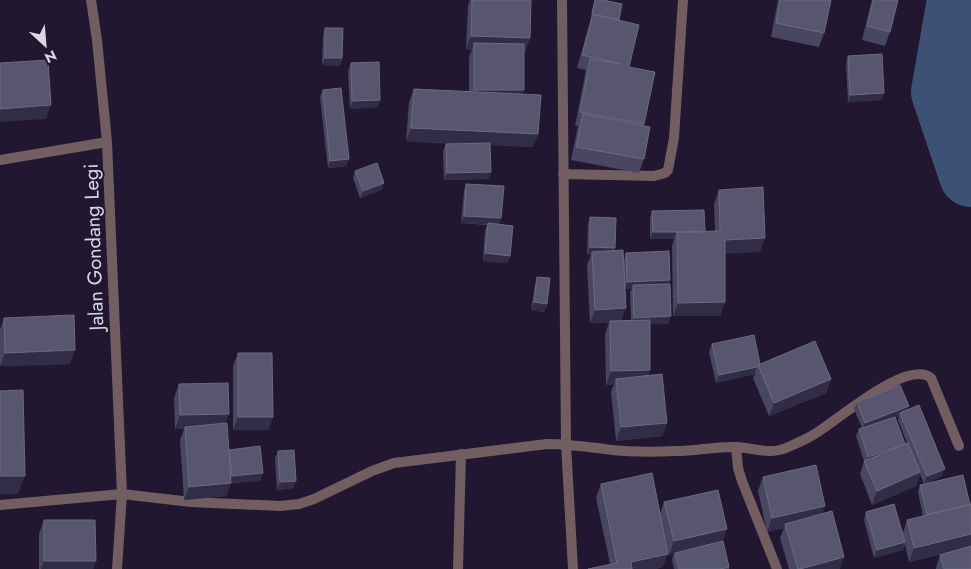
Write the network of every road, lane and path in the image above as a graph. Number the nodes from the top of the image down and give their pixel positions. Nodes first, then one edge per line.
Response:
1 (91, 0) edge
2 (562, 0) edge
3 (683, 0) edge
4 (107, 142) junction
5 (0, 160) edge
6 (563, 174) junction
7 (566, 444) junction
8 (960, 446) dead end
9 (736, 447) junction
10 (461, 454) junction
11 (122, 494) junction
12 (0, 505) edge
13 (117, 569) edge
14 (458, 569) edge
15 (572, 569) edge
16 (777, 569) edge

1 - 4 street, Jalan Gondang Legi
2 - 6 street
3 - 6 street
4 - 5 street
4 - 11 street, Jalan Gondang Legi
6 - 7 street
7 - 9 street
7 - 10 street
7 - 15 street
8 - 9 street
9 - 16 street
10 - 11 street
10 - 14 street
11 - 12 street
11 - 13 street, Jalan Gondang Legi

